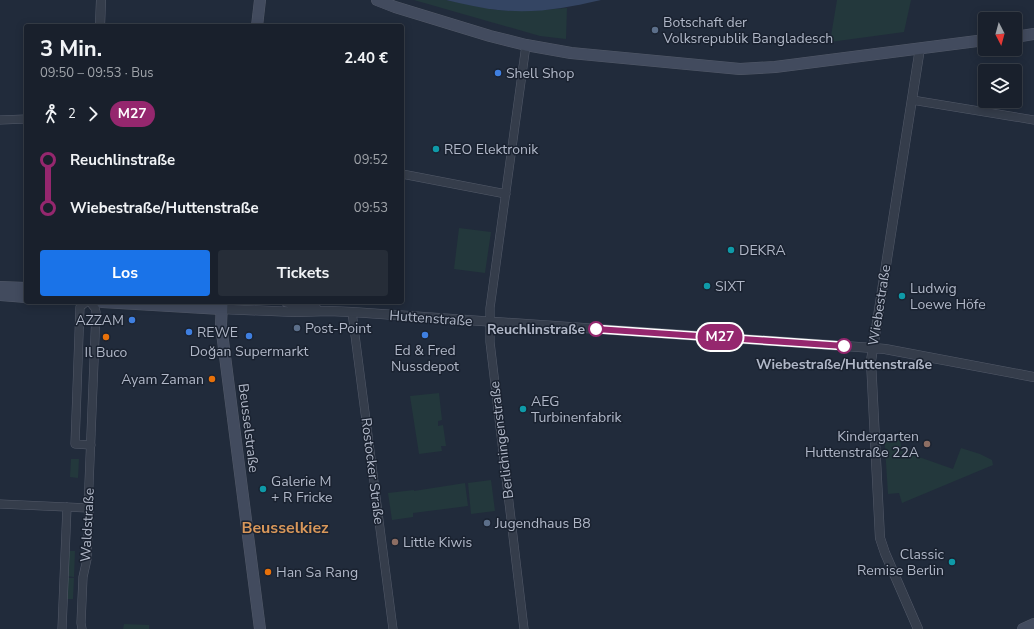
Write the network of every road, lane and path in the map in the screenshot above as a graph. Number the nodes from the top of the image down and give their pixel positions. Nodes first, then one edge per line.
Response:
1 (101, 0) edge
2 (260, 0) edge
3 (377, 0) edge
4 (100, 24) edge
5 (257, 24) edge
6 (1034, 34) edge
7 (1022, 36) edge
8 (978, 41) edge
9 (526, 45) junction
10 (920, 48) junction
11 (912, 100) junction
12 (24, 119) edge
13 (0, 120) edge
14 (1034, 120) edge
15 (404, 174) edge
16 (506, 194) junction
17 (0, 287) edge
18 (24, 288) edge
19 (0, 295) edge
20 (24, 297) edge
21 (84, 304) edge
22 (92, 304) edge
23 (162, 304) edge
24 (296, 304) edge
25 (222, 306) edge
26 (330, 311) junction
27 (352, 312) junction
28 (490, 322) junction
29 (873, 348) junction
30 (1034, 377) edge
31 (91, 445) junction
32 (0, 504) edge
33 (67, 507) junction
34 (88, 508) junction
35 (1034, 624) edge
36 (62, 629) edge
37 (82, 629) edge
38 (260, 629) edge
39 (393, 629) edge
40 (524, 629) edge
41 (918, 629) edge
42 (1023, 629) edge

1 - 4 street
2 - 5 main road
3 - 9 main road
6 - 7 main road
8 - 10 main road
9 - 10 main road
9 - 16 street
10 - 11 street, Wiebestraße
11 - 14 street
11 - 29 street, Wiebestraße
12 - 13 street
15 - 16 street
16 - 28 street
17 - 18 main road
19 - 20 main road
21 - 31 street
22 - 31 street, Waldstraße
23 - 25 main road
24 - 26 street, Huttenstraße
25 - 26 street, Huttenstraße
25 - 38 main road, Beusselstraße
26 - 27 street, Huttenstraße
27 - 28 street, Huttenstraße
27 - 39 street, Rostocker Straße
28 - 29 street, Huttenstraße
28 - 40 street, Berlichingenstraße
29 - 30 street, Huttenstraße
29 - 41 street, Wiebestraße
31 - 34 street, Waldstraße
32 - 33 street
33 - 34 street
33 - 36 street, Waldstraße
34 - 37 street, Waldstraße
35 - 42 main road

